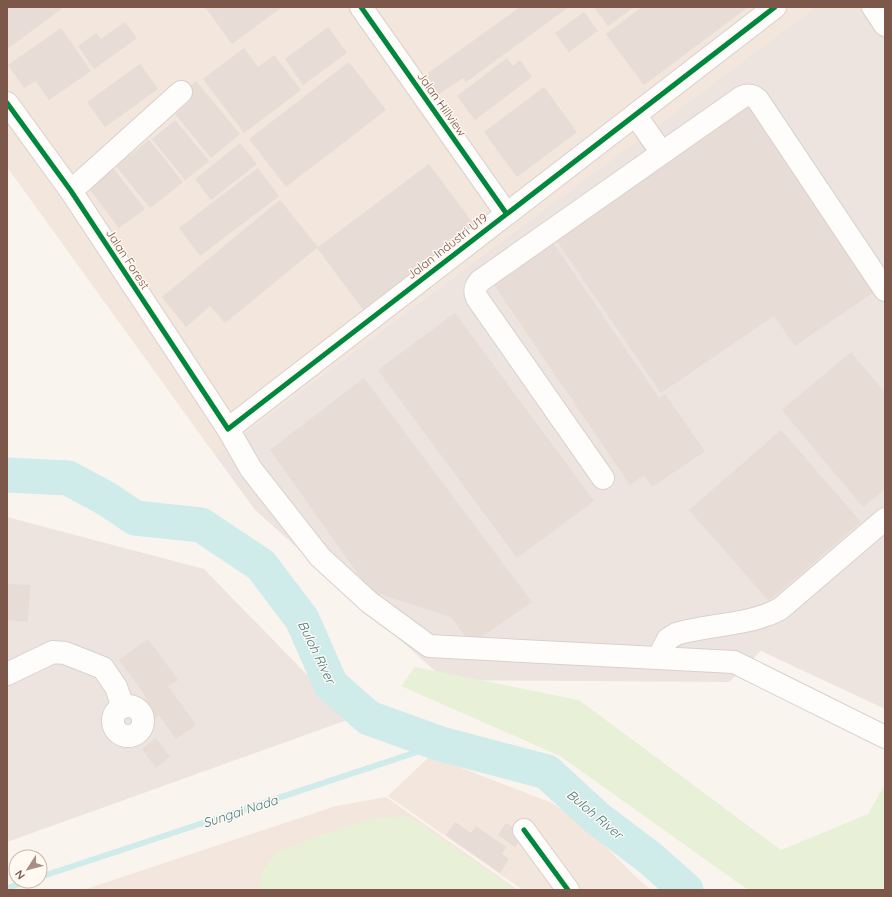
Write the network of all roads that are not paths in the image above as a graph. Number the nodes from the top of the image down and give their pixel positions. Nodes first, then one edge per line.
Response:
1 (361, 7) edge
2 (775, 7) edge
3 (873, 7) edge
4 (885, 25) edge
5 (181, 92) dead end
6 (7, 104) edge
7 (636, 116) junction
8 (662, 153) junction
9 (71, 191) junction
10 (506, 213) junction
11 (885, 290) edge
12 (228, 430) junction
13 (603, 478) dead end
14 (885, 519) edge
15 (658, 658) junction
16 (7, 674) edge
17 (123, 707) dead end
18 (885, 737) edge
19 (524, 830) dead end
20 (568, 890) edge

1 - 10 street, Jalan Hillview
2 - 7 street, Jalan Industri U19
3 - 4 street
5 - 9 street
6 - 9 street, Jalan Forest
7 - 8 street
7 - 10 street, Jalan Industri U19
8 - 11 street
8 - 13 street
9 - 12 street, Jalan Forest
10 - 12 street, Jalan Industri U19
12 - 15 street, Jalan Forest
14 - 15 street
15 - 18 street, Jalan Forest
16 - 17 street
19 - 20 street

